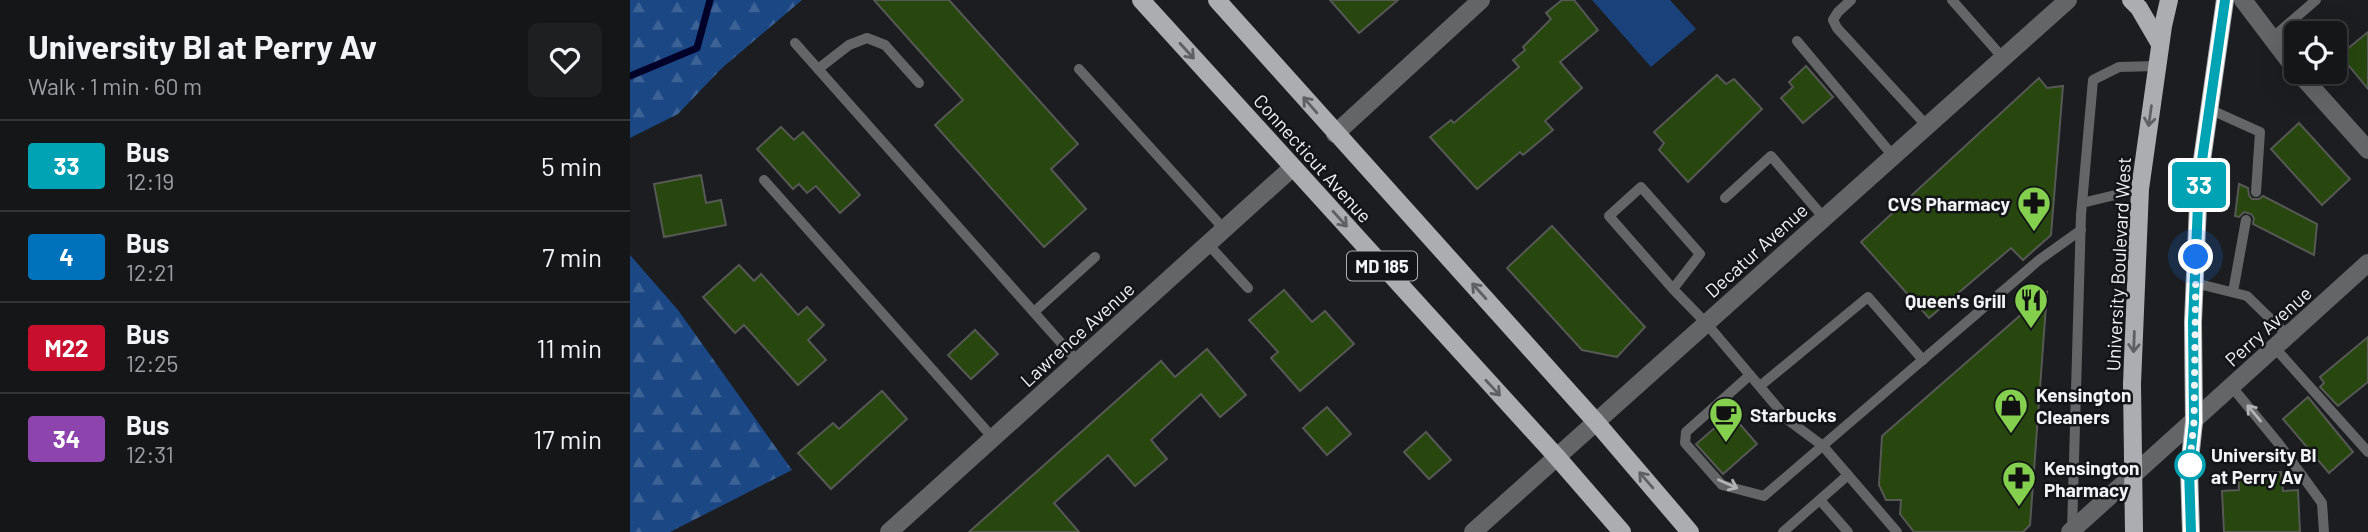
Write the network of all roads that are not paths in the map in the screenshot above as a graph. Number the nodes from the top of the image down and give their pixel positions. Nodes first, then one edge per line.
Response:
1 (1142, 0) edge
2 (1217, 0) edge
3 (1481, 0) edge
4 (1851, 0) edge
5 (1952, 0) edge
6 (2068, 0) edge
7 (2131, 0) edge
8 (2169, 0) edge
9 (2225, 0) edge
10 (2243, 0) edge
11 (2316, 0) edge
12 (2273, 37) junction
13 (1797, 41) dead end
14 (795, 43) dead end
15 (2160, 44) junction
16 (2284, 53) edge
17 (2003, 58) junction
18 (2157, 66) junction
19 (818, 69) junction
20 (1079, 69) dead end
21 (919, 83) dead end
22 (2309, 84) edge
23 (2208, 109) junction
24 (1927, 126) junction
25 (1335, 134) junction
26 (2368, 150) edge
27 (1893, 156) junction
28 (1293, 167) junction
29 (764, 180) dead end
30 (2140, 189) junction
31 (2256, 192) dead end
32 (1725, 198) dead end
33 (2082, 203) junction
34 (1824, 218) junction
35 (2246, 220) dead end
36 (1224, 229) junction
37 (2081, 230) junction
38 (1208, 244) junction
39 (1095, 257) dead end
40 (2368, 263) edge
41 (2195, 283) junction
42 (1248, 288) dead end
43 (1673, 289) junction
44 (2233, 292) junction
45 (1034, 312) junction
46 (1706, 323) junction
47 (2282, 342) junction
48 (1923, 360) junction
49 (1078, 362) junction
50 (1750, 375) junction
51 (1760, 386) junction
52 (2232, 387) junction
53 (1596, 422) junction
54 (2194, 422) junction
55 (993, 438) junction
56 (1823, 446) junction
57 (2368, 452) edge
58 (1556, 456) junction
59 (1848, 475) junction
60 (2133, 476) junction
61 (1820, 500) junction
62 (2071, 531) edge
63 (889, 532) edge
64 (1473, 532) edge
65 (1622, 532) edge
66 (1690, 532) edge
67 (1783, 532) edge
68 (1848, 532) edge
69 (1897, 532) edge
70 (2134, 532) edge
71 (2191, 532) edge
72 (2324, 532) edge

1 -> 28 main road, Connecticut Avenue / MD 185
25 -> 2 main road, Connecticut Avenue / MD 185
3 - 25 street
4 - 24 lane
5 - 17 lane
6 - 17 street, Decatur Avenue
7 - 15 main road
8 - 15 main road, University Boulevard West
9 - 23 main road
10 - 12 street
11 - 12 lane
12 - 16 street
13 - 27 lane
14 - 19 lane
15 - 18 main road, University Boulevard West
17 - 24 street, Decatur Avenue
18 -> 30 main road, University Boulevard West
18 - 33 lane
19 - 21 lane
19 - 45 lane
20 - 36 lane
22 - 26 street
23 - 31 lane
23 - 41 main road
24 - 27 street, Decatur Avenue
53 -> 25 main road, Connecticut Avenue / MD 185
27 - 34 street, Decatur Avenue
28 - 36 street, Lawrence Avenue
28 -> 58 main road, Connecticut Avenue / MD 185
29 - 55 lane
30 - 33 lane
30 -> 60 main road, University Boulevard West
32 - 34 lane
33 - 37 lane
34 - 46 street, Decatur Avenue
35 - 44 lane
36 - 38 street, Lawrence Avenue
37 - 48 lane
37 - 62 lane
38 - 42 lane
38 - 49 street, Lawrence Avenue
39 - 45 lane
40 - 47 street, Perry Avenue
41 - 44 lane
41 - 54 main road
43 - 43 lane
43 - 46 lane
44 - 47 lane
45 - 49 lane
46 - 50 lane
46 - 53 street, Decatur Avenue
47 - 52 street, Perry Avenue
47 - 57 lane
48 - 51 lane
48 - 56 lane
49 - 55 street, Lawrence Avenue
50 - 51 lane
50 -> 56 lane
51 - 56 lane
52 - 54 street, Perry Avenue
72 -> 52 lane
53 - 58 street, Decatur Avenue
66 -> 53 main road, Connecticut Avenue / MD 185
54 - 60 street, Perry Avenue
54 - 71 main road
55 - 63 street, Lawrence Avenue
56 - 59 lane
58 - 64 street, Decatur Avenue
58 - 65 main road, Connecticut Avenue / MD 185
59 - 61 lane
59 - 69 lane
60 - 62 street, Perry Avenue
60 - 70 main road, University Boulevard West
61 - 67 lane
61 - 68 lane

